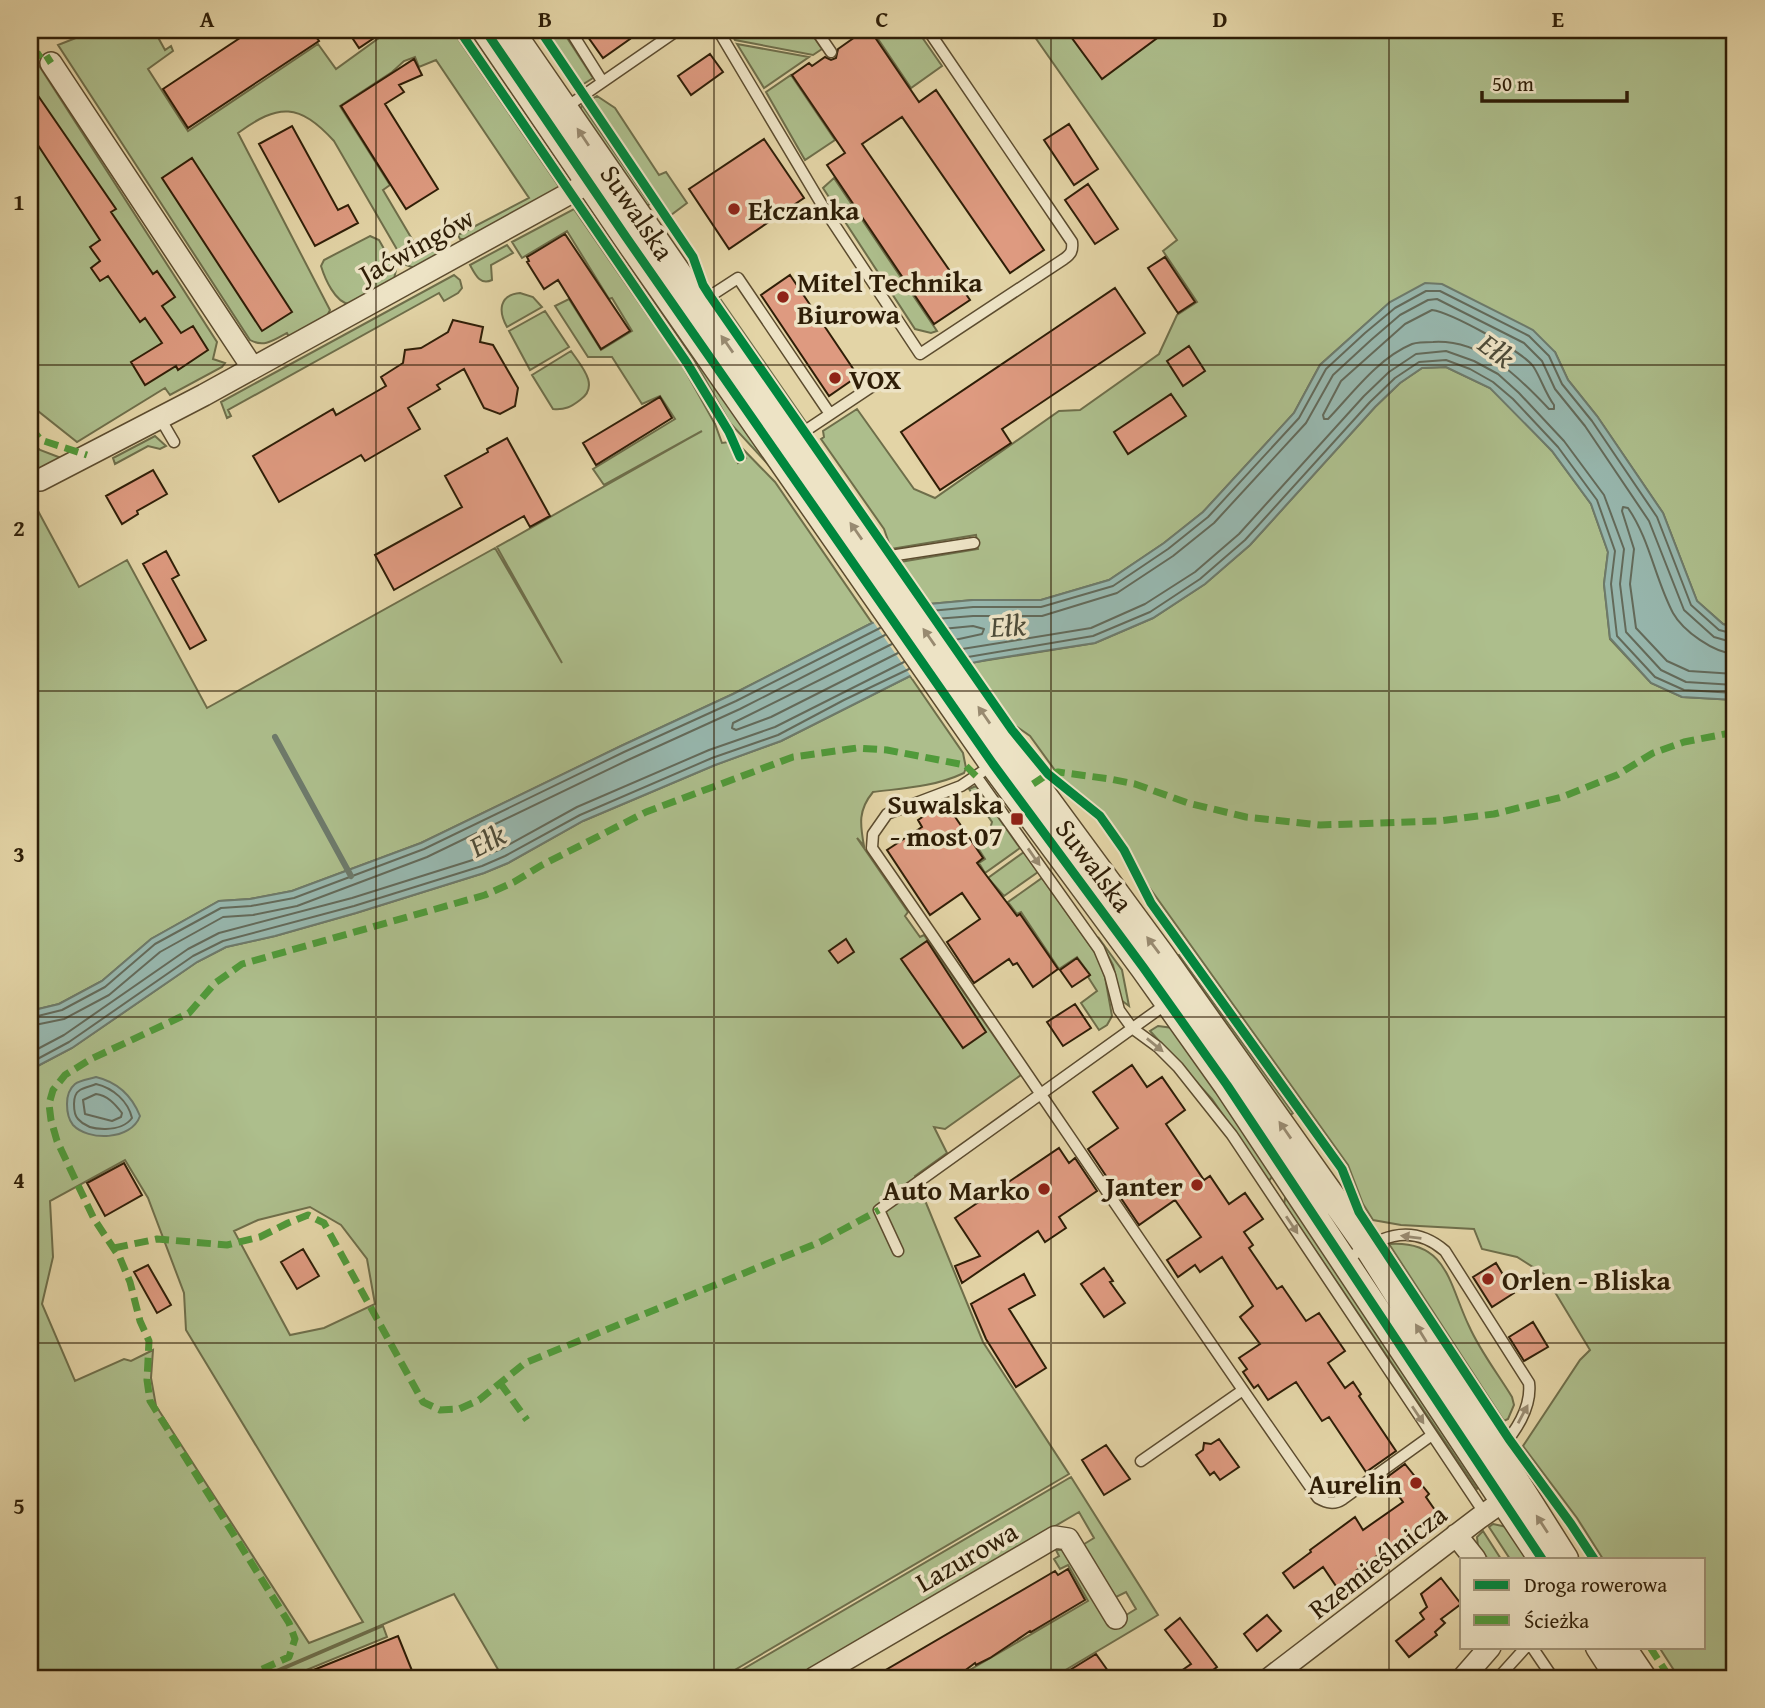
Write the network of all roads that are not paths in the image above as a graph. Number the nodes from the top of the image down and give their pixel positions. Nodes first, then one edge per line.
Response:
1 (485, 30) edge
2 (510, 30) edge
3 (570, 30) edge
4 (677, 30) edge
5 (718, 30) edge
6 (816, 30) edge
7 (928, 30) edge
8 (831, 52) dead end
9 (51, 63) dead end
10 (602, 81) junction
11 (555, 114) junction
12 (599, 177) junction
13 (690, 309) junction
14 (252, 368) junction
15 (886, 377) dead end
16 (830, 414) junction
17 (160, 418) junction
18 (174, 442) dead end
19 (784, 445) junction
20 (40, 481) dead end
21 (974, 543) dead end
22 (879, 564) junction
23 (886, 591) junction
24 (993, 764) junction
25 (1177, 996) junction
26 (1132, 1028) junction
27 (1041, 1093) junction
28 (1281, 1186) junction
29 (1367, 1246) junction
30 (898, 1251) dead end
31 (1344, 1261) junction
32 (1243, 1390) junction
33 (1432, 1435) junction
34 (1488, 1459) junction
35 (1141, 1461) dead end
36 (1503, 1501) junction
37 (1456, 1535) junction
38 (1474, 1558) edge
39 (1541, 1558) edge
40 (1564, 1558) edge
41 (1116, 1618) dead end
42 (1489, 1648) edge
43 (1525, 1648) edge
44 (1533, 1648) edge
45 (1600, 1648) edge
46 (1623, 1648) edge
47 (814, 1678) edge
48 (1270, 1678) edge
49 (1462, 1678) edge
50 (1498, 1678) edge
51 (1553, 1678) edge
52 (1619, 1678) edge
53 (1643, 1678) edge

1 - 11 street, Suwalska
2 - 11 street, Suwalska
3 - 10 lane
4 - 10 lane
5 - 7 lane
6 - 8 lane
9 - 14 street
10 - 11 lane
11 - 12 street, Suwalska
12 - 13 street, Suwalska
12 - 14 street, Jaćwingów
13 - 16 lane
13 - 19 street, Suwalska
14 - 17 street, Jaćwingów
15 - 16 lane
16 - 19 lane
17 - 18 lane
17 - 20 street, Jaćwingów
22 -> 19 street, Suwalska
19 - 23 street, Suwalska
21 - 22 lane
22 - 23 street, Suwalska
23 - 24 street, Suwalska
24 - 25 street, Suwalska
24 -> 26 lane
24 - 27 lane
25 - 26 lane
25 - 28 street, Suwalska
29 -> 25 street, Suwalska
26 - 27 lane
26 -> 28 lane
27 - 30 lane
27 - 32 lane
28 - 31 street, Suwalska
28 -> 33 lane
29 - 31 lane
34 -> 29 street, Suwalska
34 -> 29 lane
31 - 34 street, Suwalska
32 - 33 lane
32 - 35 lane
33 - 36 lane
34 - 36 street, Suwalska
36 - 37 street, Rzemieślnicza
36 - 39 street, Suwalska
40 -> 36 street, Suwalska
37 - 38 street
37 - 48 street, Rzemieślnicza
41 - 47 street, Lazurowa
42 - 49 street
43 - 50 lane
44 - 51 lane
45 - 52 street
46 - 53 street

